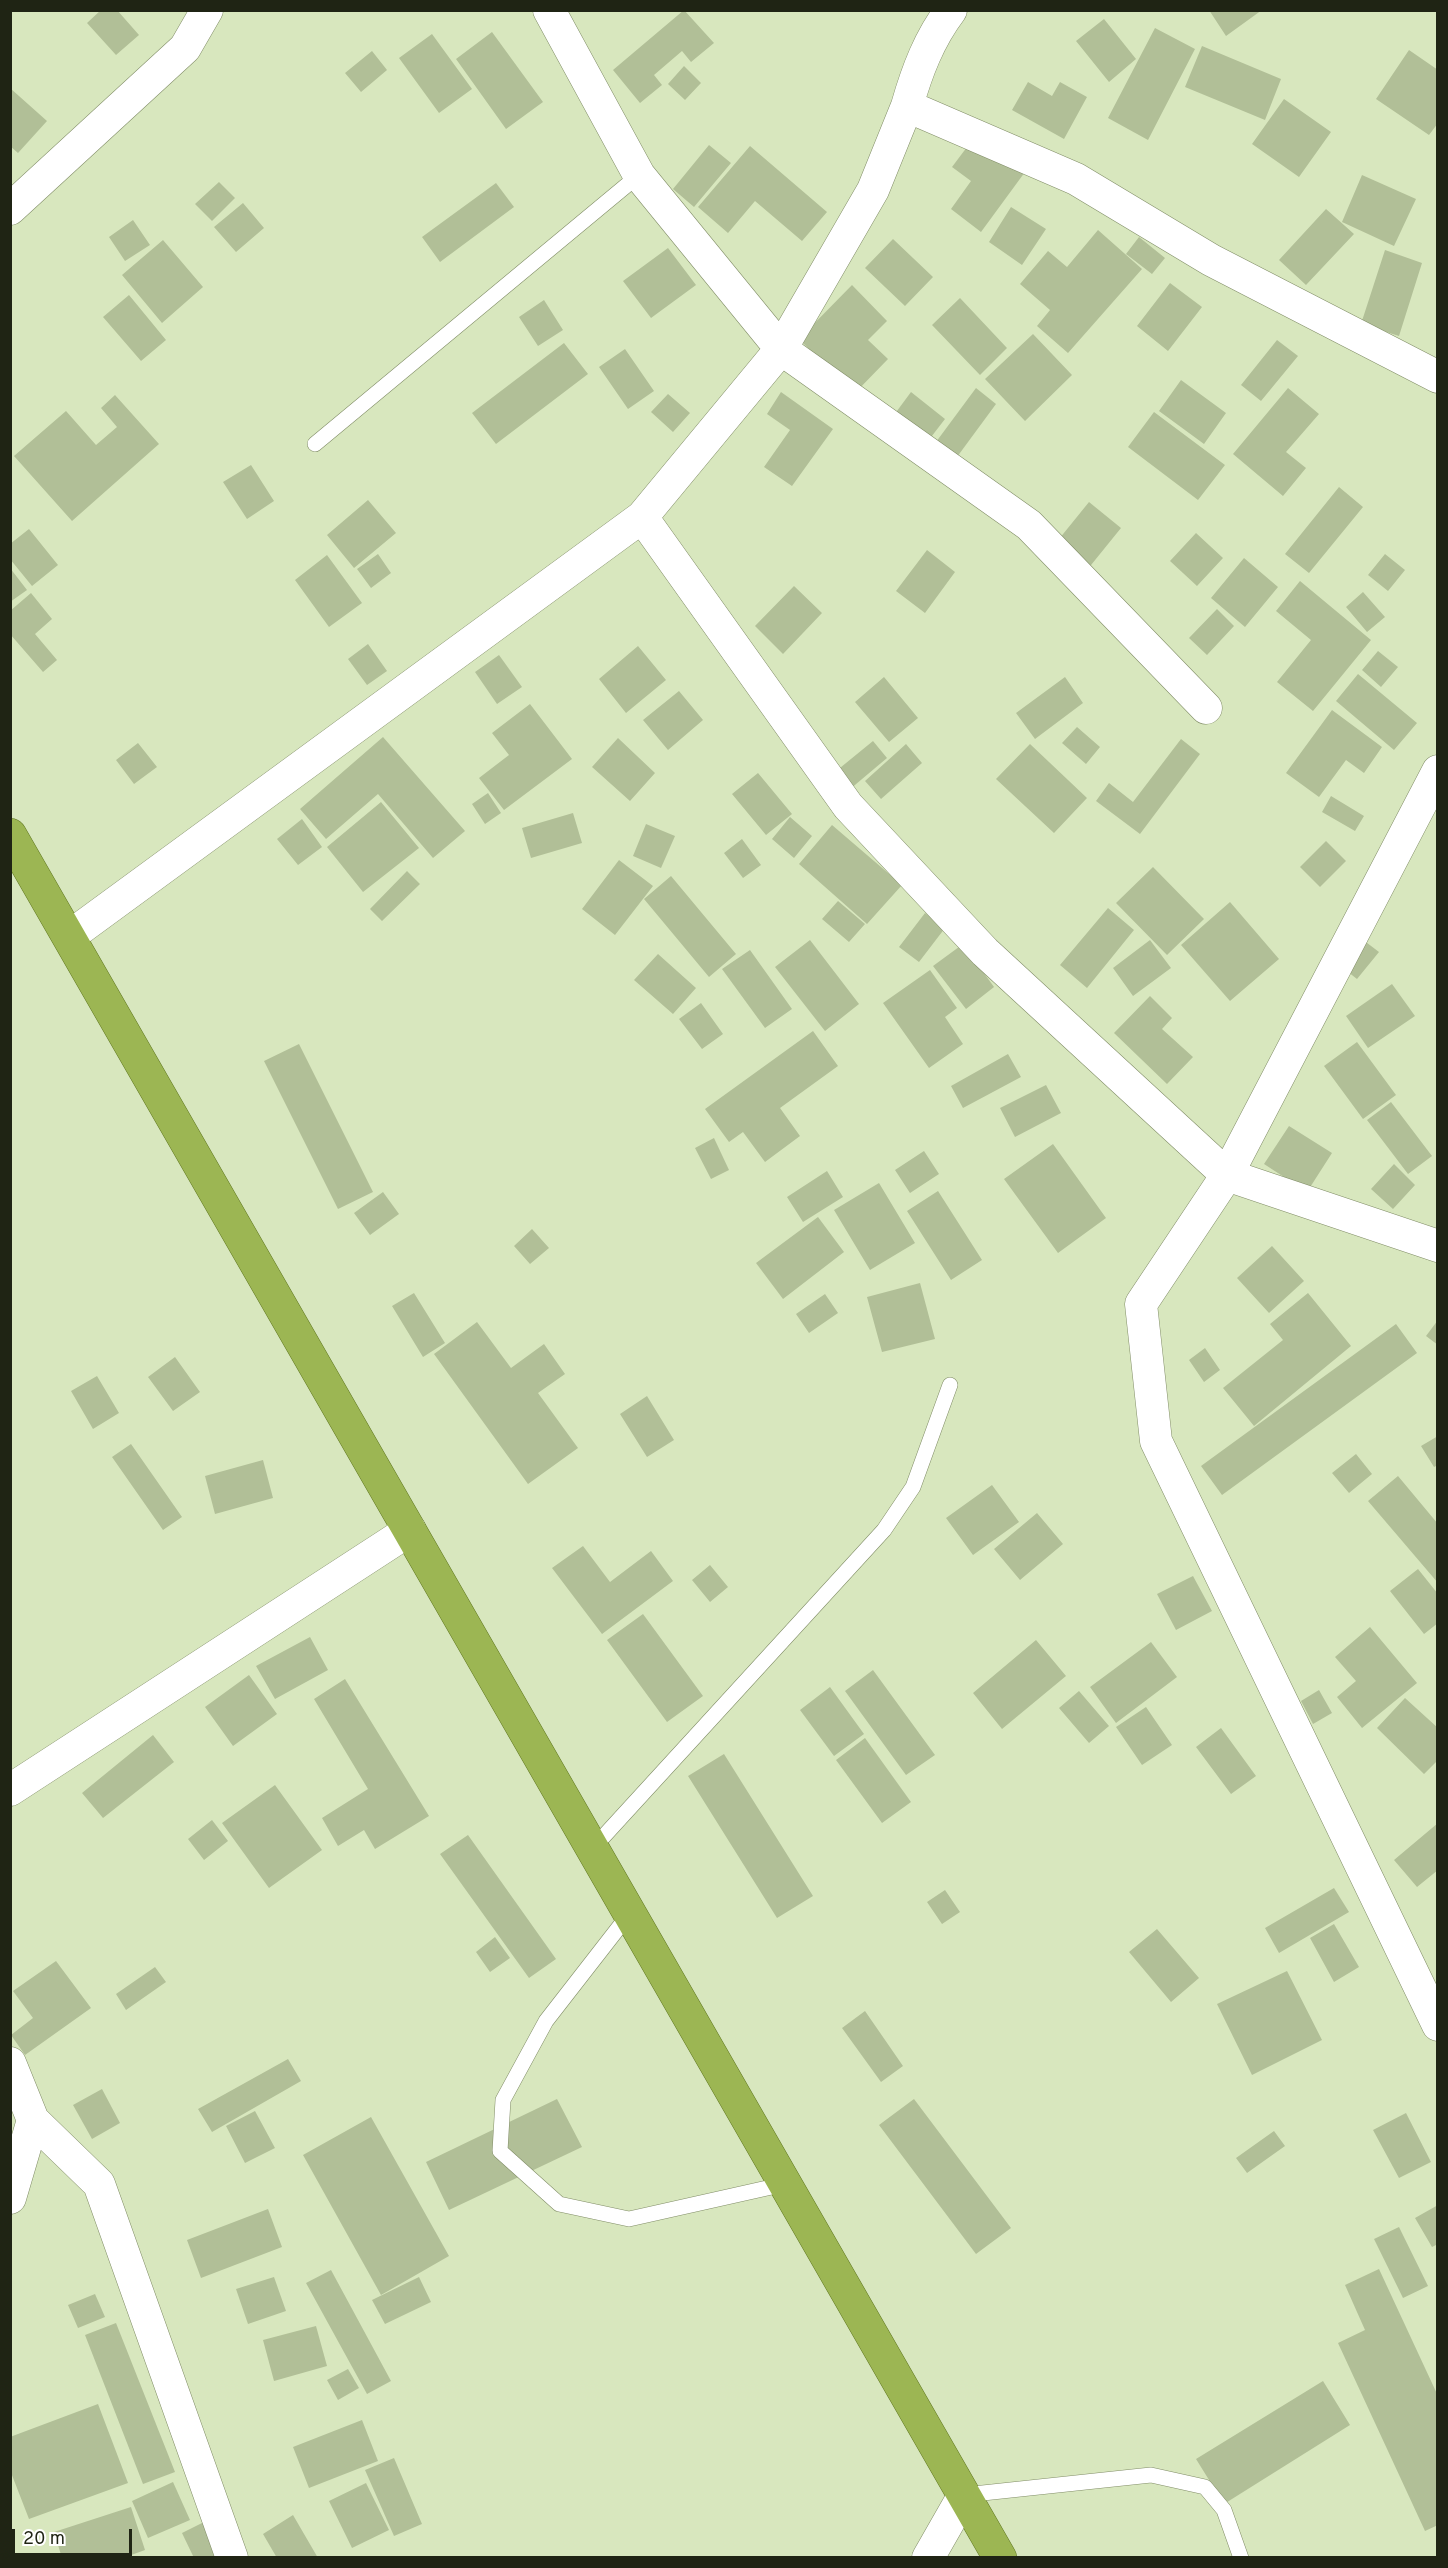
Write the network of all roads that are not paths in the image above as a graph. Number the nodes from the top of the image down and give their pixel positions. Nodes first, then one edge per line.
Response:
1 (207, 10) edge
2 (549, 10) edge
3 (951, 10) edge
4 (907, 106) junction
5 (639, 175) junction
6 (10, 209) edge
7 (781, 349) junction
8 (1437, 377) edge
9 (315, 444) dead end
10 (642, 517) junction
11 (1206, 708) dead end
12 (1437, 771) edge
13 (10, 835) edge
14 (70, 936) junction
15 (1227, 1175) junction
16 (1437, 1246) edge
17 (950, 1385) dead end
18 (410, 1530) junction
19 (10, 1790) edge
20 (593, 1848) junction
21 (630, 1913) junction
22 (1437, 2025) edge
23 (10, 2063) edge
24 (33, 2120) junction
25 (785, 2184) junction
26 (10, 2198) edge
27 (964, 2495) junction
28 (232, 2558) edge
29 (928, 2558) edge
30 (1000, 2558) edge
31 (1241, 2558) edge

1 - 6 street
2 - 5 street
3 - 4 street
4 - 7 street
4 - 8 street
5 - 7 street
5 - 9 lane
7 - 10 street
7 - 11 street
10 - 14 street
10 - 15 street
12 - 15 street
13 - 14 highway
14 - 18 highway
15 - 16 street
15 - 22 street
17 - 20 lane
18 - 19 street
18 - 20 highway
20 - 21 highway
21 - 25 highway
21 - 25 lane
23 - 24 street
24 - 26 street
24 - 28 street
25 - 27 highway
27 - 29 street
27 - 30 highway
27 - 31 lane

